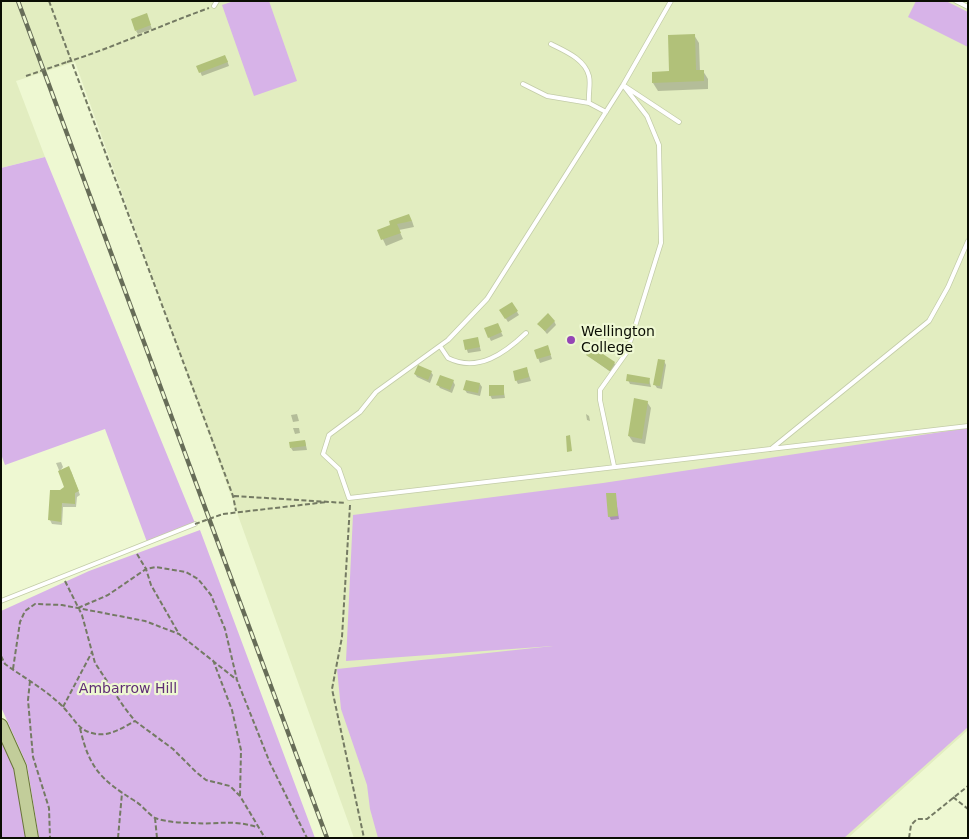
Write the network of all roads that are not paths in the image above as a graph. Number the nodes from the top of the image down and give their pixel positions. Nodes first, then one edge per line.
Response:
1 (217, 1) edge
2 (671, 1) edge
3 (956, 1) edge
4 (214, 6) road end
5 (968, 7) edge
6 (551, 44) dead end
7 (523, 84) dead end
8 (623, 85) junction
9 (589, 103) junction
10 (606, 112) junction
11 (679, 122) dead end
12 (968, 241) edge
13 (526, 332) dead end
14 (440, 346) junction
15 (968, 426) edge
16 (771, 449) junction
17 (614, 466) junction
18 (195, 524) road end
19 (1, 601) edge
20 (1, 725) edge
21 (32, 838) edge

1 - 4 lane
2 - 8 lane
3 - 5 lane
6 - 9 lane
7 - 9 lane
8 - 10 lane
8 - 11 lane
8 - 17 lane
9 - 10 lane
10 - 14 lane
12 - 16 lane
13 - 14 lane
14 - 17 lane
15 - 16 lane
16 - 17 lane
18 - 19 lane
20 - 21 main road

